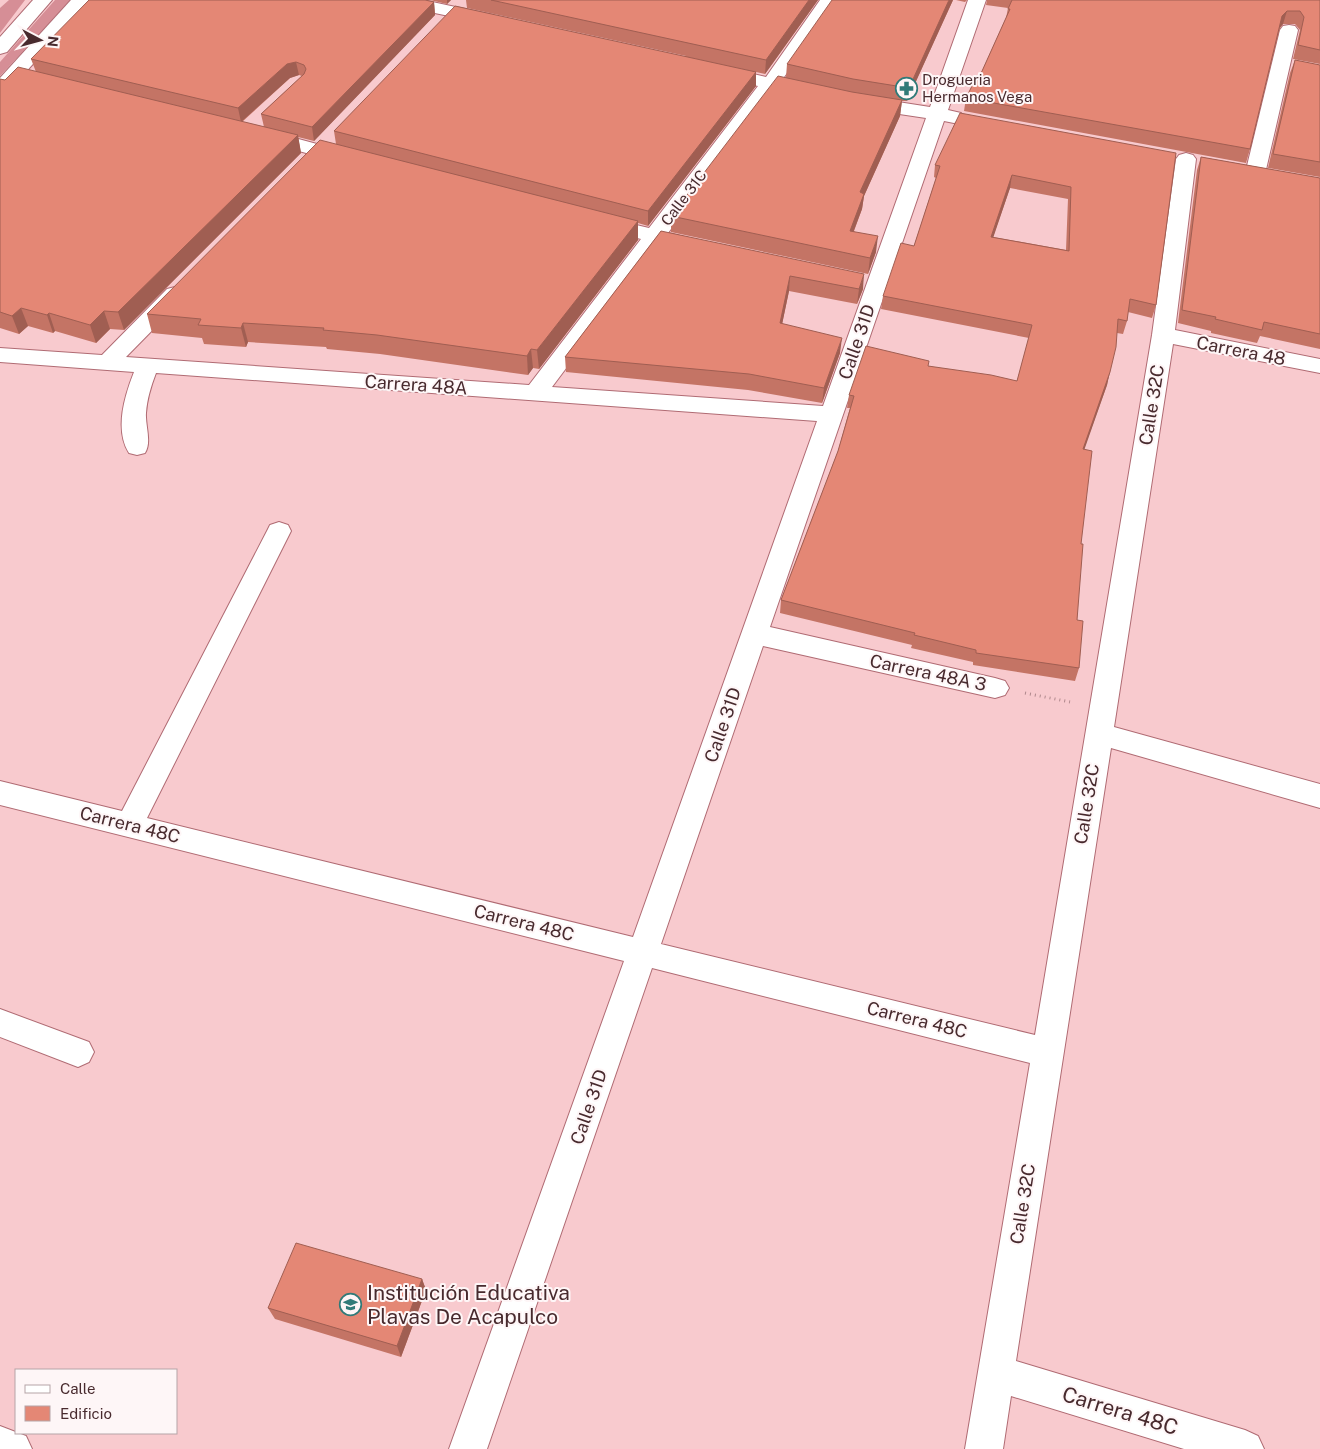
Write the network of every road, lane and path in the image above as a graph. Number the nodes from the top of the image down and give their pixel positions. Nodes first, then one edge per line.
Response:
1 (43, 0) edge
2 (81, 0) edge
3 (398, 0) edge
4 (829, 0) edge
5 (977, 0) edge
6 (451, 12) edge
7 (500, 22) edge
8 (1289, 30) dead end
9 (0, 48) edge
10 (703, 68) edge
11 (33, 80) edge
12 (7, 82) edge
13 (770, 84) junction
14 (824, 95) edge
15 (851, 100) edge
16 (937, 114) junction
17 (970, 120) edge
18 (253, 125) edge
19 (1185, 159) dead end
20 (366, 163) edge
21 (1255, 174) edge
22 (587, 219) edge
23 (654, 236) junction
24 (712, 249) edge
25 (192, 278) edge
26 (1163, 335) junction
27 (0, 355) edge
28 (108, 362) junction
29 (148, 365) junction
30 (1320, 366) edge
31 (535, 393) junction
32 (832, 414) junction
33 (137, 447) dead end
34 (279, 531) dead end
35 (755, 634) junction
36 (994, 688) joint
37 (1100, 721) junction
38 (1, 794) edge
39 (1320, 796) edge
40 (129, 825) junction
41 (643, 952) junction
42 (0, 1023) edge
43 (78, 1052) dead end
44 (1047, 1053) junction
45 (996, 1374) junction
46 (0, 1444) edge
47 (13, 1449) edge
48 (468, 1449) edge
49 (984, 1449) edge
50 (1245, 1449) edge

1 - 9 main road
2 - 12 main road
3 - 6 main road
4 - 13 main road, Calle 31C
5 - 16 main road, Calle 31D
6 - 7 main road
8 - 21 main road
10 - 13 main road
11 - 12 main road
13 - 14 main road
13 - 23 main road, Calle 31C
15 - 16 main road
16 - 17 main road
16 - 32 main road, Calle 31D
18 - 20 main road
19 - 26 main road, Calle 32C
22 - 23 main road
23 - 24 main road
23 - 31 main road, Calle 31C
25 - 28 main road
26 - 30 main road, Carrera 48
26 - 37 main road, Calle 32C
27 - 28 main road, Carrera 48A
28 - 29 main road, Carrera 48A
29 - 31 main road, Carrera 48A
29 - 33 main road
31 - 32 main road, Carrera 48A
32 - 35 main road, Calle 31D
34 - 40 main road
35 - 36 main road, Carrera 48A 3
35 - 41 main road, Calle 31D
36 - 37 path, Carrera 48A 3
37 - 39 main road
37 - 44 main road, Calle 32C
38 - 40 main road, Carrera 48C
40 - 41 main road, Carrera 48C
41 - 44 main road, Carrera 48C
41 - 48 main road, Calle 31D
42 - 43 main road
44 - 45 main road, Calle 32C
45 - 49 main road, Calle 32C
45 - 50 main road, Carrera 48C
46 - 47 main road

